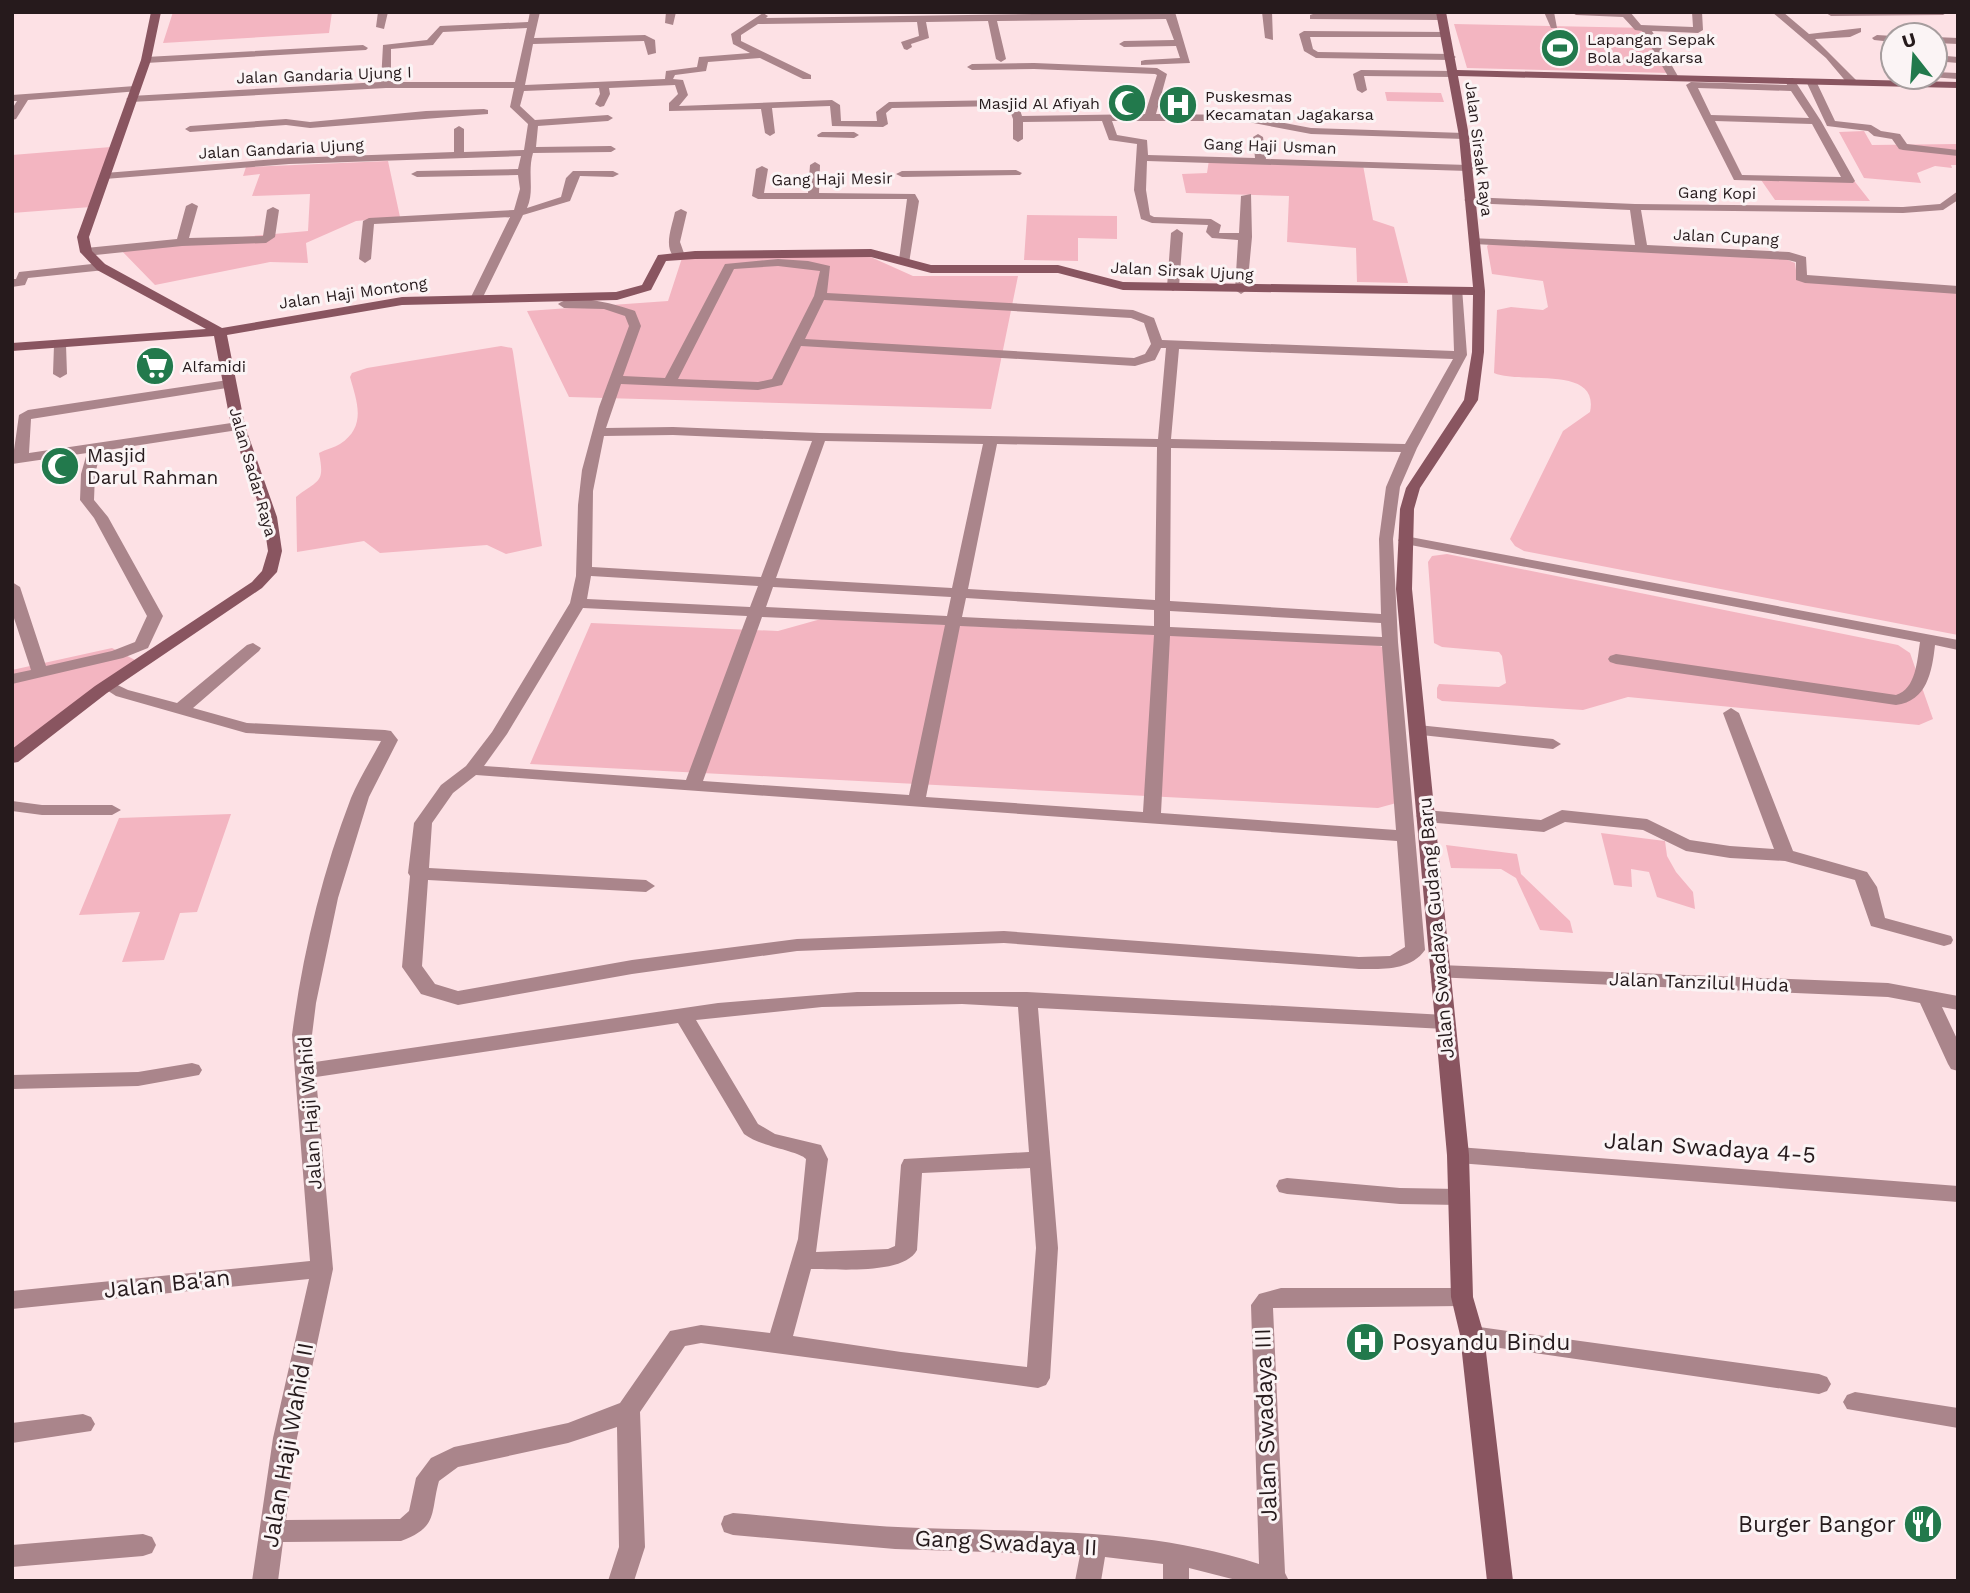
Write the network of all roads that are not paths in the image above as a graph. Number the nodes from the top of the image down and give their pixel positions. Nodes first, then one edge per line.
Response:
1 (156, 12) edge
2 (383, 12) edge
3 (535, 12) edge
4 (769, 12) edge
5 (1267, 12) edge
6 (1302, 12) edge
7 (1549, 12) edge
8 (1576, 12) edge
9 (1777, 12) edge
10 (1943, 12) edge
11 (1830, 13) edge
12 (1170, 14) edge
13 (1441, 14) edge
14 (1072, 15) edge
15 (889, 16) edge
16 (957, 16) edge
17 (1697, 16) edge
18 (1118, 17) junction
19 (1312, 17) dead end
20 (1665, 18) dead end
21 (992, 19) junction
22 (921, 20) junction
23 (750, 24) junction
24 (531, 25) junction
25 (1554, 26) dead end
26 (381, 27) dead end
27 (1646, 29) junction
28 (1305, 30) dead end
29 (1447, 34) junction
30 (1806, 37) junction
31 (1270, 38) dead end
32 (529, 41) junction
33 (1179, 43) junction
34 (1124, 44) junction
35 (907, 47) dead end
36 (363, 48) dead end
37 (652, 53) dead end
38 (761, 55) junction
39 (1451, 57) junction
40 (1001, 59) dead end
41 (146, 60) junction
42 (691, 60) dead end
43 (1124, 60) dead end
44 (972, 67) dead end
45 (1146, 70) junction
46 (1453, 74) junction
47 (807, 76) dead end
48 (669, 77) junction
49 (1674, 78) junction
50 (1811, 81) junction
51 (1879, 81) edge
52 (1853, 82) junction
53 (1791, 84) junction
54 (386, 85) junction
55 (603, 85) junction
56 (519, 87) junction
57 (1362, 90) dead end
58 (297, 91) junction
59 (133, 94) junction
60 (25, 97) junction
61 (12, 98) edge
62 (294, 104) dead end
63 (600, 104) dead end
64 (766, 106) junction
65 (484, 112) dead end
66 (1105, 116) junction
67 (12, 117) edge
68 (1150, 117) junction
69 (608, 118) dead end
70 (1709, 118) junction
71 (1018, 119) junction
72 (1816, 121) junction
73 (533, 123) junction
74 (860, 125) junction
75 (190, 129) dead end
76 (459, 130) dead end
77 (770, 133) dead end
78 (822, 135) dead end
79 (1464, 136) junction
80 (1258, 137) dead end
81 (1018, 139) dead end
82 (611, 149) dead end
83 (528, 151) junction
84 (1958, 153) edge
85 (459, 156) junction
86 (1142, 158) junction
87 (1261, 161) junction
88 (815, 165) dead end
89 (1468, 168) junction
90 (762, 169) dead end
91 (523, 172) junction
92 (1016, 173) dead end
93 (417, 174) dead end
94 (613, 174) dead end
95 (105, 176) junction
96 (901, 194) junction
97 (1958, 194) edge
98 (813, 195) junction
99 (1247, 196) dead end
100 (1470, 200) junction
101 (192, 206) dead end
102 (1635, 207) junction
103 (273, 210) dead end
104 (681, 212) dead end
105 (516, 214) junction
106 (1177, 233) dead end
107 (1246, 237) junction
108 (1474, 240) junction
109 (182, 242) junction
110 (1641, 248) junction
111 (86, 252) junction
112 (679, 256) junction
113 (365, 259) dead end
114 (905, 260) junction
115 (101, 267) junction
116 (12, 283) edge
117 (1173, 287) junction
118 (1241, 290) junction
119 (1958, 290) edge
120 (1458, 291) junction
121 (1479, 291) junction
122 (820, 296) junction
123 (477, 297) junction
124 (564, 304) dead end
125 (220, 332) junction
126 (794, 342) junction
127 (1157, 344) junction
128 (60, 345) junction
129 (1173, 345) junction
130 (12, 347) edge
131 (1461, 355) junction
132 (60, 374) dead end
133 (616, 380) junction
134 (670, 381) junction
135 (228, 384) junction
136 (238, 426) junction
137 (601, 432) junction
138 (820, 437) junction
139 (991, 439) junction
140 (1164, 443) junction
141 (95, 448) junction
142 (1410, 448) junction
143 (17, 459) edge
144 (1405, 540) junction
145 (583, 571) junction
146 (766, 582) junction
147 (12, 587) edge
148 (959, 593) junction
149 (578, 603) junction
150 (1163, 605) junction
151 (754, 611) junction
152 (1390, 619) junction
153 (954, 621) junction
154 (1162, 631) junction
155 (1928, 640) junction
156 (175, 641) junction
157 (1390, 642) junction
158 (142, 645) junction
159 (1958, 646) edge
160 (253, 648) dead end
161 (1616, 659) dead end
162 (40, 673) junction
163 (12, 678) edge
164 (107, 685) junction
165 (181, 709) junction
166 (1731, 713) dead end
167 (1418, 730) junction
168 (1553, 744) dead end
169 (12, 758) edge
170 (472, 770) junction
171 (693, 785) junction
172 (916, 802) junction
173 (12, 806) edge
174 (112, 810) dead end
175 (1425, 816) junction
176 (1152, 818) junction
177 (1407, 836) junction
178 (1785, 855) junction
179 (417, 873) junction
180 (646, 887) dead end
181 (1944, 940) dead end
182 (1440, 972) junction
183 (1027, 999) junction
184 (1929, 999) junction
185 (1958, 1003) edge
186 (683, 1015) junction
187 (1445, 1022) junction
188 (1958, 1064) edge
189 (192, 1070) dead end
190 (305, 1070) junction
191 (12, 1082) edge
192 (1458, 1155) junction
193 (1040, 1160) junction
194 (1287, 1186) dead end
195 (1958, 1194) edge
196 (1459, 1197) junction
197 (803, 1261) junction
198 (323, 1269) junction
199 (1462, 1297) junction
200 (12, 1300) edge
201 (1472, 1335) junction
202 (779, 1343) junction
203 (1819, 1384) dead end
204 (1856, 1402) dead end
205 (628, 1410) junction
206 (1958, 1418) edge
207 (83, 1424) dead end
208 (12, 1433) edge
209 (733, 1524) dead end
210 (273, 1531) junction
211 (143, 1545) dead end
212 (1094, 1547) junction
213 (1176, 1555) junction
214 (12, 1556) edge
215 (1274, 1580) edge
216 (265, 1581) edge
217 (621, 1581) edge
218 (1088, 1581) edge
219 (1176, 1581) edge
220 (1500, 1581) edge

1 - 41 street
2 - 26 street
3 - 24 street
4 - 23 street
5 - 31 street
6 - 28 street
7 - 25 street
8 - 27 street
9 - 30 street
10 - 11 street
11 - 30 street
12 - 18 street
12 - 33 street
13 - 19 street
13 - 29 street, Jalan Sirsak Raya
14 - 18 street
14 - 21 street
15 - 22 street
15 - 23 street
16 - 21 street
16 - 22 street
17 - 20 street
17 - 27 street
18 - 34 street
21 - 40 street
22 - 35 street
23 - 38 street
24 - 32 street
24 - 54 street
27 - 49 street
29 - 39 street, Jalan Sirsak Raya
29 - 39 street
30 - 52 street
32 - 37 street
32 - 56 street
33 - 34 street
33 - 45 street
34 - 43 street
36 - 41 street
38 - 47 street
38 - 48 street, Jalan Gandaria Ujung I
39 - 46 street, Jalan Sirsak Raya
41 - 59 street
42 - 48 street
44 - 45 street
45 - 68 street
46 - 49 street
46 - 57 street
46 - 79 street, Jalan Sirsak Raya
48 - 55 street, Jalan Gandaria Ujung I
48 - 64 street
49 - 53 street
50 - 52 street
50 - 53 street
50 - 84 street
51 - 52 street
53 - 70 street
53 - 72 street
54 - 56 street, Jalan Gandaria Ujung I
54 - 58 street, Jalan Gandaria Ujung I
55 - 56 street, Jalan Gandaria Ujung I
55 - 63 street
56 - 73 street
58 - 59 street, Jalan Gandaria Ujung I
58 - 62 street
59 - 60 street, Jalan Gandaria Ujung I
59 - 95 street
60 - 61 street, Jalan Gandaria Ujung I
60 - 67 street
64 - 74 street
64 - 77 street
65 - 75 street
66 - 68 street
66 - 71 street
66 - 86 street
68 - 79 street
69 - 73 street
70 - 72 street
70 - 72 street
71 - 74 street
71 - 81 street
73 - 83 street
74 - 78 street
76 - 85 street
79 - 89 street, Jalan Sirsak Raya
80 - 87 street
82 - 83 street
83 - 85 street, Jalan Gandaria Ujung
83 - 91 street
85 - 95 street, Jalan Gandaria Ujung
86 - 87 street, Gang Haji Usman
86 - 107 street
87 - 89 street, Gang Haji Usman
88 - 98 street
89 - 100 street, Jalan Sirsak Raya
90 - 98 street, Gang Haji Mesir
91 - 93 street
91 - 105 street
92 - 96 street
94 - 105 street
95 - 111 street
96 - 98 street, Gang Haji Mesir
96 - 114 street, Gang Haji Mesir
97 - 102 street, Gang Kopi
99 - 107 street
100 - 102 street, Gang Kopi
100 - 108 street, Jalan Sirsak Raya
101 - 109 street
102 - 110 street
103 - 109 street
104 - 112 street
105 - 113 street
105 - 123 street
106 - 117 street
107 - 118 street
108 - 110 street, Jalan Cupang
108 - 121 street, Jalan Sirsak Raya
109 - 111 street
110 - 119 street, Jalan Cupang
111 - 115 street
112 - 114 street, Jalan Sirsak Ujung
112 - 123 street, Jalan Haji Montong
114 - 117 street, Jalan Sirsak Ujung
115 - 116 street
115 - 125 street
117 - 118 street, Jalan Sirsak Ujung
118 - 120 street, Jalan Sirsak Ujung
120 - 121 street, Jalan Sirsak Ujung
120 - 131 street
121 - 144 street, Jalan Swadaya Gudang Baru
122 - 126 street
122 - 127 street
122 - 134 street
123 - 125 street, Jalan Haji Montong
124 - 133 street
125 - 128 street, Jalan Haji Montong
125 - 135 street, Jalan Sadar Raya
126 - 127 street
126 - 134 street
127 - 129 street
128 - 130 street, Jalan Haji Montong
128 - 132 street
129 - 131 street
129 - 140 street
131 - 142 street
133 - 134 street
133 - 137 street
135 - 136 street, Jalan Sadar Raya
135 - 143 street
136 - 141 street
136 - 156 street, Jalan Sadar Raya
137 - 138 street
137 - 145 street
138 - 139 street
138 - 146 street
139 - 140 street
139 - 148 street
140 - 142 street
140 - 150 street
141 - 143 street
141 - 158 street
142 - 152 street
144 - 155 street
144 - 167 street, Jalan Swadaya Gudang Baru
145 - 146 street
145 - 149 street
146 - 148 street
146 - 151 street
147 - 162 street
148 - 150 street
148 - 153 street
149 - 151 street
149 - 170 street
150 - 152 street
150 - 154 street
151 - 153 street
151 - 171 street
152 - 157 street
153 - 154 street
153 - 172 street
154 - 157 street
154 - 176 street
155 - 159 street
155 - 161 street
156 - 158 street
156 - 164 street, Jalan Sadar Raya
157 - 177 street
158 - 162 street
160 - 165 street
162 - 163 street
164 - 165 street
164 - 169 street, Jalan Sadar Raya
165 - 190 street, Jalan Haji Wahid
166 - 178 street
167 - 168 street
167 - 175 street, Jalan Swadaya Gudang Baru
170 - 171 street
170 - 179 street
171 - 172 street
172 - 176 street
173 - 174 street
175 - 178 street
175 - 182 street, Jalan Swadaya Gudang Baru
176 - 177 street
177 - 179 street
178 - 181 street
179 - 180 street
182 - 184 street, Jalan Tanzilul Huda
182 - 187 street, Jalan Swadaya Gudang Baru
183 - 186 street
183 - 187 street
183 - 193 street
184 - 185 street, Jalan Tanzilul Huda
184 - 188 street
186 - 190 street
186 - 197 street
187 - 192 street, Jalan Swadaya Gudang Baru
189 - 191 street
190 - 198 street, Jalan Haji Wahid
192 - 195 street, Jalan Swadaya 4-5
192 - 196 street, Jalan Swadaya Gudang Baru
193 - 197 street
193 - 202 street
194 - 196 street
196 - 199 street, Jalan Swadaya Gudang Baru
197 - 202 street
198 - 200 street, Jalan Ba'an
198 - 210 street, Jalan Haji Wahid II
199 - 201 street, Jalan Swadaya Gudang Baru
199 - 215 street, Jalan Swadaya III
201 - 203 street
201 - 220 street, Jalan Swadaya Gudang Baru
202 - 205 street
204 - 206 street
205 - 210 street
205 - 217 street
207 - 208 street
209 - 212 street, Gang Swadaya II
210 - 216 street, Jalan Haji Wahid II
211 - 214 street
212 - 213 street, Gang Swadaya II
212 - 218 street
213 - 215 street, Gang Swadaya II
213 - 219 street

